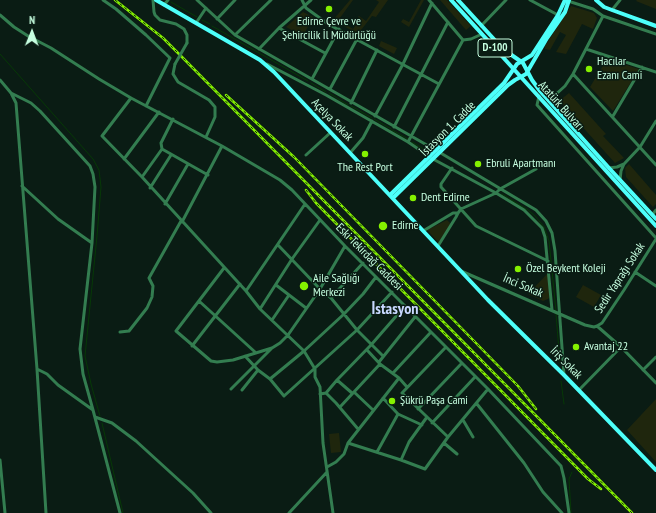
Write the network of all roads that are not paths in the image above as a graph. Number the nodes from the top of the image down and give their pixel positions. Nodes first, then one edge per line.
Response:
1 (103, 0) edge
2 (153, 0) edge
3 (168, 0) edge
4 (198, 0) edge
5 (235, 0) edge
6 (271, 0) edge
7 (302, 0) edge
8 (311, 0) edge
9 (429, 0) edge
10 (451, 0) edge
11 (458, 0) edge
12 (506, 0) edge
13 (530, 0) edge
14 (567, 0) edge
15 (596, 0) edge
16 (620, 0) edge
17 (160, 2) edge
18 (432, 4) junction
19 (305, 6) junction
20 (206, 8) junction
21 (153, 10) junction
22 (612, 10) junction
23 (0, 15) edge
24 (558, 15) junction
25 (603, 16) junction
26 (217, 19) junction
27 (448, 22) junction
28 (196, 23) junction
29 (481, 26) junction
30 (656, 26) edge
31 (279, 28) junction
32 (339, 29) junction
33 (482, 34) junction
34 (656, 34) edge
35 (235, 35) junction
36 (357, 39) junction
37 (463, 40) junction
38 (258, 49) junction
39 (586, 49) junction
40 (377, 50) junction
41 (325, 53) junction
42 (260, 60) junction
43 (521, 61) junction
44 (403, 64) junction
45 (642, 67) junction
46 (513, 70) junction
47 (528, 71) junction
48 (656, 72) edge
49 (422, 74) junction
50 (573, 74) junction
51 (520, 77) junction
52 (312, 79) junction
53 (0, 80) edge
54 (439, 84) junction
55 (330, 90) junction
56 (11, 93) junction
57 (539, 96) junction
58 (554, 96) dead end
59 (131, 98) junction
60 (351, 103) junction
61 (146, 106) junction
62 (159, 112) junction
63 (375, 116) junction
64 (613, 116) junction
65 (173, 119) junction
66 (372, 121) junction
67 (656, 122) edge
68 (394, 127) junction
69 (330, 133) junction
70 (206, 137) junction
71 (412, 137) junction
72 (408, 142) junction
73 (222, 146) junction
74 (640, 147) junction
75 (162, 149) junction
76 (437, 151) junction
77 (350, 153) junction
78 (171, 154) junction
79 (306, 155) dead end
80 (593, 156) junction
81 (431, 158) junction
82 (124, 159) junction
83 (188, 164) junction
84 (624, 164) junction
85 (656, 165) edge
86 (592, 166) junction
87 (452, 168) junction
88 (609, 168) junction
89 (536, 169) dead end
90 (208, 175) junction
91 (142, 177) junction
92 (620, 180) junction
93 (22, 186) junction
94 (150, 188) junction
95 (500, 189) junction
96 (496, 193) junction
97 (391, 196) junction
98 (165, 204) junction
99 (305, 204) junction
100 (461, 209) junction
101 (656, 210) edge
102 (458, 213) junction
103 (652, 215) junction
104 (656, 219) edge
105 (320, 220) junction
106 (182, 221) junction
107 (656, 226) edge
108 (423, 231) junction
109 (656, 239) edge
110 (92, 243) junction
111 (278, 245) junction
112 (345, 246) junction
113 (438, 246) junction
114 (292, 259) junction
115 (548, 261) junction
116 (363, 263) junction
117 (224, 268) junction
118 (461, 271) junction
119 (635, 272) junction
120 (376, 277) junction
121 (240, 284) junction
122 (276, 285) junction
123 (656, 286) edge
124 (320, 289) junction
125 (246, 291) junction
126 (392, 292) junction
127 (288, 295) junction
128 (331, 298) junction
129 (551, 300) junction
130 (199, 301) junction
131 (542, 305) junction
132 (405, 306) junction
133 (306, 308) junction
134 (260, 309) junction
135 (552, 310) junction
136 (560, 313) junction
137 (344, 314) junction
138 (215, 316) junction
139 (415, 316) junction
140 (272, 320) junction
141 (598, 326) junction
142 (357, 330) junction
143 (120, 332) dead end
144 (431, 332) junction
145 (288, 335) junction
146 (371, 345) junction
147 (192, 346) junction
148 (446, 347) junction
149 (621, 347) junction
150 (272, 348) junction
151 (367, 350) junction
152 (304, 351) junction
153 (255, 352) junction
154 (245, 356) junction
155 (383, 356) junction
156 (656, 357) edge
157 (379, 363) junction
158 (462, 363) junction
159 (254, 366) junction
160 (37, 369) junction
161 (315, 369) junction
162 (258, 370) junction
163 (643, 370) junction
164 (393, 374) junction
165 (564, 375) junction
166 (476, 377) junction
167 (399, 378) junction
168 (270, 379) junction
169 (337, 380) junction
170 (656, 383) edge
171 (231, 388) dead end
172 (407, 388) junction
173 (488, 389) junction
174 (242, 390) dead end
175 (579, 390) junction
176 (353, 392) junction
177 (326, 393) junction
178 (320, 394) junction
179 (382, 398) junction
180 (477, 404) junction
181 (340, 407) junction
182 (418, 409) junction
183 (93, 410) junction
184 (373, 410) junction
185 (398, 414) junction
186 (95, 417) junction
187 (427, 417) junction
188 (462, 420) junction
189 (432, 423) junction
190 (422, 425) junction
191 (358, 429) junction
192 (448, 437) junction
193 (472, 437) dead end
194 (348, 443) junction
195 (444, 443) junction
196 (376, 452) junction
197 (457, 454) dead end
198 (0, 460) edge
199 (401, 460) junction
200 (327, 468) junction
201 (656, 470) edge
202 (327, 472) junction
203 (5, 513) edge
204 (46, 513) edge
205 (120, 513) edge
206 (211, 513) edge
207 (289, 513) edge
208 (333, 513) edge
209 (562, 513) edge
210 (569, 513) edge

1 - 61 street
2 - 21 street
3 - 17 street
4 - 20 street
5 - 26 street
6 - 35 street
7 - 19 street
8 - 19 street
9 - 18 street
10 - 33 main road, Atatürk Bulvarı / D-100
11 - 29 main road, Atatürk Bulvarı / D-100
12 - 29 street
13 - 24 street
14 - 24 main road, İstasyon 1. Cadde
14 - 25 street
14 - 47 main road
15 - 22 main road
16 - 22 street
17 - 21 street
17 - 28 main road, Açelya Sokak
18 - 27 street
18 - 44 street
19 - 31 street
19 - 32 street
20 - 26 street
20 - 28 street
21 - 70 street, bridge
22 - 30 main road
23 - 59 street, Eski Tekirdağ Caddesi
24 - 43 main road, İstasyon 1. Cadde
25 - 34 street
25 - 39 street
26 - 35 street
27 - 37 street
27 - 49 street
28 - 42 main road, Açelya Sokak
29 - 43 main road, Atatürk Bulvarı / D-100
31 - 38 street
31 - 41 street
32 - 36 street
32 - 41 street
33 - 37 street
33 - 46 main road, Atatürk Bulvarı / D-100
35 - 38 street
36 - 40 street
36 - 55 street
37 - 54 street
38 - 52 street
39 - 45 street
39 - 50 street
40 - 44 street
40 - 60 street
41 - 52 street
42 - 66 street
42 - 69 main road, Açelya Sokak
43 - 46 main road, İstasyon 1. Cadde
43 - 47 main road, Atatürk Bulvarı / D-100
44 - 49 street
44 - 63 street
45 - 48 street
45 - 64 street
46 - 51 main road, Atatürk Bulvarı / D-100
46 - 76 main road, İstasyon 1. Cadde
47 - 51 main road, İstasyon 1. Cadde
47 - 88 main road, Atatürk Bulvarı / D-100
49 - 54 street
49 - 68 street
50 - 58 street
50 - 64 street
51 - 57 main road, Atatürk Bulvarı / D-100
51 - 76 main road, İstasyon 1. Cadde
52 - 55 street
53 - 56 street
54 - 71 street
55 - 60 street
56 - 93 street
56 - 110 street
57 - 80 main road, Atatürk Bulvarı / D-100
57 - 86 street
59 - 61 street, Eski Tekirdağ Caddesi
59 - 82 street
60 - 63 street
61 - 62 street, Eski Tekirdağ Caddesi
62 - 65 street, Eski Tekirdağ Caddesi
62 - 82 street
63 - 68 street
64 - 74 street
65 - 70 street, Eski Tekirdağ Caddesi
65 - 75 street
66 - 72 street
66 - 77 street
67 - 74 street
68 - 71 street
69 - 77 main road, Açelya Sokak
69 - 79 street
70 - 73 street, Eski Tekirdağ Caddesi
71 - 72 street
71 - 76 street
72 - 81 street
73 - 90 street
73 - 99 street, Eski Tekirdağ Caddesi
74 - 84 street
74 - 85 street
75 - 78 street
75 - 91 street
76 - 81 main road, İstasyon 1. Cadde
76 - 95 street
77 - 97 main road, Açelya Sokak
78 - 83 street
78 - 94 street
80 - 86 street
80 - 107 main road, Atatürk Bulvarı / D-100
81 - 87 street
81 - 97 main road, İstasyon 1. Cadde
82 - 91 street
83 - 90 street
83 - 98 street
84 - 88 street
84 - 92 street
86 - 109 street
87 - 96 street
87 - 100 street
88 - 92 main road, Atatürk Bulvarı / D-100
89 - 95 street
90 - 106 street
91 - 94 street
92 - 103 main road, Atatürk Bulvarı / D-100
93 - 110 street
93 - 160 street
94 - 98 street
95 - 96 street
95 - 136 street
96 - 100 street
96 - 115 street
97 - 108 main road, İnci Sokak
98 - 106 street
99 - 105 street, Eski Tekirdağ Caddesi
99 - 111 street
100 - 102 street
100 - 115 street
101 - 103 street
102 - 108 street
102 - 113 street
103 - 104 main road, Atatürk Bulvarı / D-100
105 - 112 street, Eski Tekirdağ Caddesi
105 - 114 street
106 - 117 street
106 - 143 street
108 - 113 main road, İnci Sokak
109 - 119 street, Sedir Yaprağı Sokak
110 - 183 street
111 - 114 street
111 - 125 street
112 - 116 street, Eski Tekirdağ Caddesi
112 - 124 street
113 - 118 main road, İnci Sokak
114 - 122 street
114 - 124 street
115 - 129 street
116 - 120 street, Eski Tekirdağ Caddesi
116 - 128 street
117 - 121 street
117 - 130 street
118 - 131 street, İnci Sokak
118 - 165 main road, İriş Sokak
119 - 123 street
119 - 141 street, Sedir Yaprağı Sokak
120 - 126 street, Eski Tekirdağ Caddesi
120 - 137 street
121 - 125 street
121 - 138 street
122 - 127 street
122 - 134 street
124 - 128 street
124 - 133 street
125 - 134 street
126 - 132 street, Eski Tekirdağ Caddesi
126 - 142 street
127 - 133 street
127 - 140 street
128 - 137 street
129 - 131 street
129 - 135 street
130 - 138 street
130 - 147 street
131 - 135 street, İnci Sokak
132 - 139 street, Eski Tekirdağ Caddesi
132 - 146 street
133 - 145 street
134 - 140 street
135 - 136 street, İnci Sokak
136 - 141 street, İnci Sokak
136 - 165 street
137 - 142 street
137 - 152 street
138 - 147 street
138 - 153 street
139 - 144 street, Eski Tekirdağ Caddesi
139 - 155 street
140 - 145 street
141 - 149 street
142 - 146 street
142 - 161 street
144 - 148 street, Eski Tekirdağ Caddesi
144 - 164 street
145 - 150 street
145 - 152 street
146 - 151 street
146 - 155 street
147 - 154 street
148 - 158 street, Eski Tekirdağ Caddesi
148 - 172 street
149 - 163 street
149 - 175 street
150 - 153 street
150 - 159 street
151 - 157 street
151 - 169 street
152 - 161 street
152 - 168 street
153 - 154 street
154 - 159 street
155 - 157 street
156 - 163 street
157 - 164 street
157 - 176 street
158 - 166 street, Eski Tekirdağ Caddesi
158 - 182 street
159 - 162 street
159 - 171 street
160 - 183 street
160 - 204 street
161 - 168 street
161 - 178 street
162 - 168 street
162 - 174 street
163 - 170 street
164 - 167 street
165 - 175 main road, İriş Sokak
166 - 173 street, Eski Tekirdağ Caddesi
166 - 189 street
167 - 172 street
167 - 179 street
169 - 176 street
169 - 177 street
172 - 182 street
173 - 180 street
173 - 210 street, Eski Tekirdağ Caddesi
175 - 201 main road, İriş Sokak
176 - 181 street
176 - 184 street
177 - 178 street
177 - 181 street
178 - 200 street
179 - 184 street
179 - 185 street
180 - 188 street
180 - 209 street
181 - 191 street
182 - 187 street
183 - 186 street
184 - 191 street
185 - 190 street
185 - 196 street
186 - 205 street
186 - 206 street
187 - 189 street
187 - 190 street
188 - 192 street
188 - 193 street
189 - 192 street
190 - 199 street
191 - 194 street
192 - 195 street
194 - 196 street
194 - 200 street
195 - 197 street
195 - 199 street
196 - 199 street
198 - 203 street
200 - 202 street
202 - 207 street
202 - 208 street

